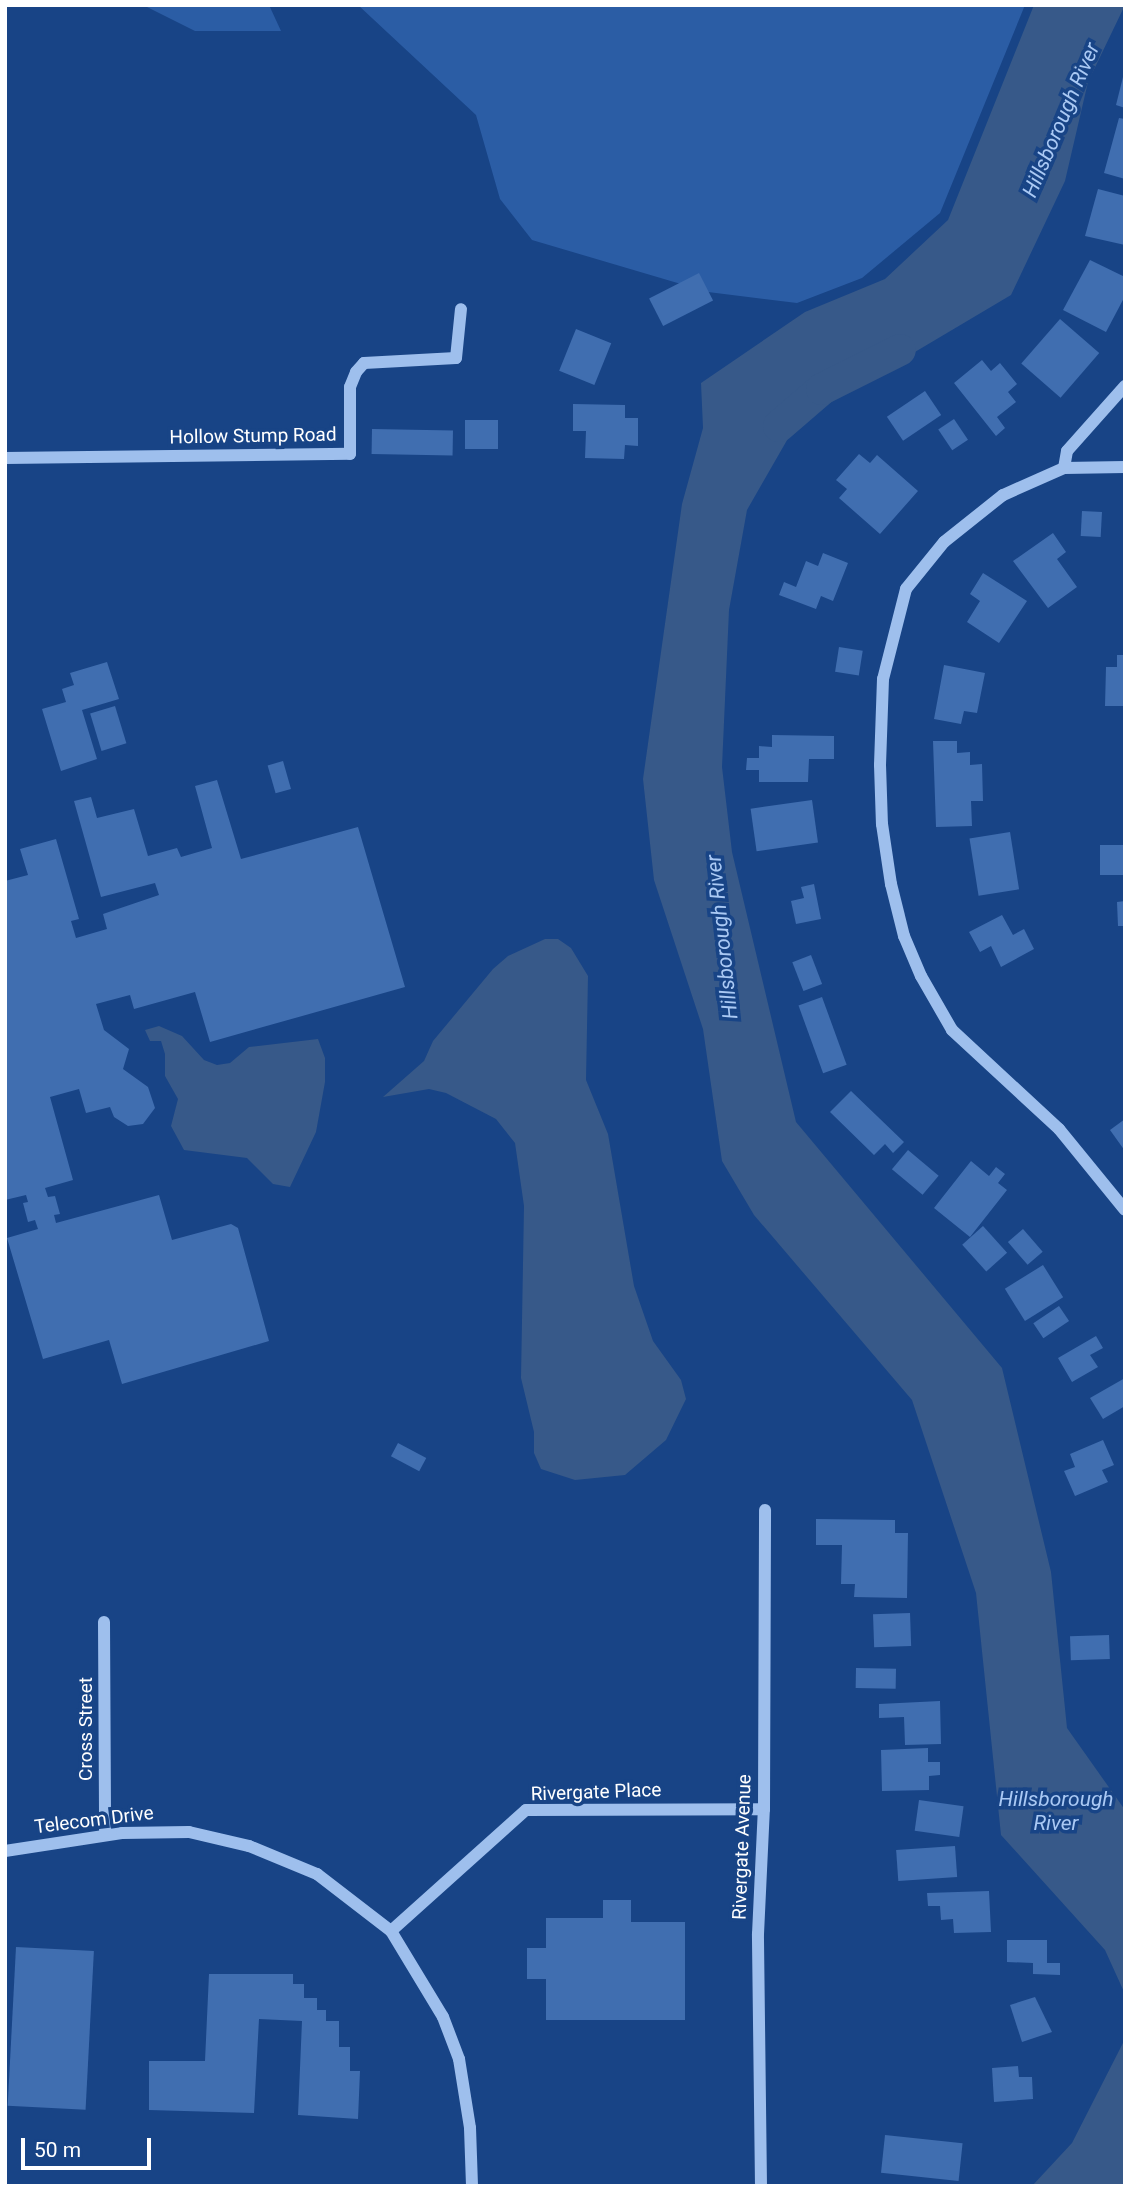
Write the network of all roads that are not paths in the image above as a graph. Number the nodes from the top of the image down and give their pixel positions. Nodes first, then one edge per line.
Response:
1 (461, 309) dead end
2 (1125, 386) edge
3 (5, 458) edge
4 (1125, 467) edge
5 (1064, 468) junction
6 (1125, 1210) edge
7 (765, 1510) dead end
8 (104, 1622) dead end
9 (764, 1809) junction
10 (106, 1835) junction
11 (5, 1852) edge
12 (391, 1931) junction
13 (471, 2186) edge
14 (761, 2186) edge

1 - 3 street, Hollow Stump Road
2 - 5 street
4 - 5 street
5 - 6 street
7 - 9 street, Rivergate Avenue
8 - 10 street, Cross Street
9 - 12 street, Rivergate Place
9 - 14 street, Rivergate Avenue
10 - 11 street, Telecom Drive
10 - 12 street, Telecom Drive
12 - 13 street, Telecom Drive

